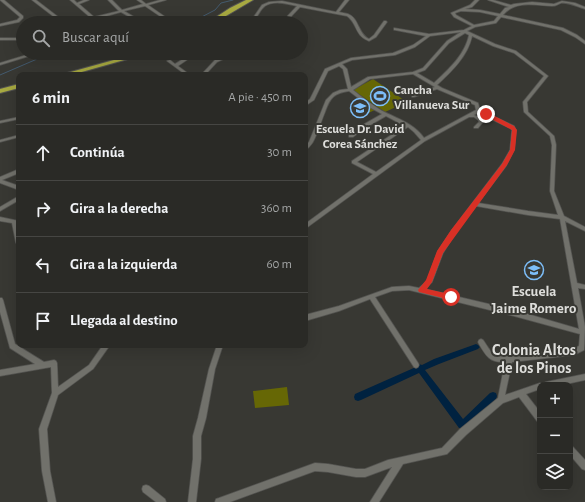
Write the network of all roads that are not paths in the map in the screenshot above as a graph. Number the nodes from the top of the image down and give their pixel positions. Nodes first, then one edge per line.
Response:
1 (2, 0) edge
2 (34, 0) edge
3 (72, 0) edge
4 (87, 0) edge
5 (110, 0) edge
6 (139, 0) edge
7 (164, 0) edge
8 (244, 0) edge
9 (250, 0) edge
10 (347, 0) edge
11 (477, 0) edge
12 (490, 0) edge
13 (515, 0) edge
14 (77, 4) junction
15 (518, 4) junction
16 (144, 5) junction
17 (299, 6) junction
18 (510, 6) junction
19 (585, 8) edge
20 (462, 10) junction
21 (121, 12) junction
22 (337, 12) junction
23 (21, 16) edge
24 (55, 16) edge
25 (91, 16) edge
26 (106, 16) edge
27 (129, 16) edge
28 (161, 16) edge
29 (216, 16) edge
30 (221, 16) edge
31 (256, 16) edge
32 (290, 16) edge
33 (500, 16) junction
34 (16, 21) edge
35 (385, 22) dead end
36 (0, 25) edge
37 (474, 26) junction
38 (395, 30) dead end
39 (464, 31) junction
40 (471, 34) junction
41 (430, 35) junction
42 (0, 39) edge
43 (16, 39) edge
44 (585, 43) edge
45 (16, 59) edge
46 (120, 60) edge
47 (130, 60) edge
48 (184, 60) edge
49 (218, 60) edge
50 (169, 61) dead end
51 (0, 64) edge
52 (340, 65) junction
53 (175, 66) junction
54 (74, 72) edge
55 (87, 72) edge
56 (184, 72) edge
57 (206, 72) edge
58 (414, 73) junction
59 (436, 86) junction
60 (16, 87) edge
61 (16, 89) edge
62 (350, 90) junction
63 (0, 92) edge
64 (413, 96) dead end
65 (308, 103) edge
66 (478, 111) junction
67 (386, 114) junction
68 (466, 117) junction
69 (16, 119) edge
70 (0, 122) edge
71 (407, 126) junction
72 (476, 127) dead end
73 (351, 136) dead end
74 (16, 137) edge
75 (423, 140) junction
76 (0, 141) edge
77 (308, 142) edge
78 (311, 143) junction
79 (308, 146) edge
80 (16, 172) edge
81 (376, 174) junction
82 (0, 180) edge
83 (16, 187) edge
84 (16, 200) edge
85 (475, 204) junction
86 (0, 209) edge
87 (562, 217) junction
88 (0, 219) edge
89 (16, 222) edge
90 (308, 225) edge
91 (585, 229) edge
92 (574, 284) junction
93 (585, 287) edge
94 (421, 290) junction
95 (371, 296) junction
96 (0, 300) edge
97 (308, 317) edge
98 (584, 333) edge
99 (480, 342) dead end
100 (105, 348) edge
101 (219, 348) edge
102 (509, 359) junction
103 (43, 364) junction
104 (416, 365) dead end
105 (0, 373) edge
106 (585, 376) edge
107 (559, 382) edge
108 (537, 387) edge
109 (55, 393) junction
110 (520, 393) junction
111 (501, 400) junction
112 (537, 414) edge
113 (573, 453) edge
114 (400, 462) junction
115 (585, 466) edge
116 (146, 489) dead end
117 (52, 502) edge
118 (162, 502) edge
119 (192, 502) edge
120 (219, 502) edge
121 (374, 502) edge

1 - 23 street
2 - 24 street
3 - 14 street
4 - 14 street
5 - 21 street
6 - 16 street
7 - 16 street
8 - 29 highway
9 - 30 highway
10 - 22 street
11 - 20 street
12 - 18 street
13 - 15 street
14 - 25 street
15 - 18 street
15 - 19 street
16 - 21 street
16 - 28 street
17 - 22 street
17 - 31 street
17 - 32 street
18 - 33 street
20 - 33 street
20 - 37 street
21 - 26 street
21 - 27 street
22 - 35 street
33 - 37 street
33 - 44 street
34 - 36 street
37 - 39 street
38 - 41 street
39 - 40 street
39 - 41 street
39 - 58 street
40 - 59 street
40 - 87 street
41 - 52 street
42 - 43 street
45 - 51 street
46 - 54 highway
47 - 55 highway
48 - 53 street
49 - 57 street
50 - 53 street
52 - 62 street
52 - 65 street
53 - 56 street
58 - 59 street
58 - 62 street
59 - 64 street
59 - 66 street
60 - 63 highway
61 - 63 highway
62 - 67 street
62 - 78 street
66 - 68 street
66 - 85 street
67 - 71 street
67 - 73 street
68 - 72 street
68 - 75 street
69 - 70 street
71 - 75 street
71 - 81 street
74 - 76 street
75 - 81 street
77 - 78 street
78 - 79 street
80 - 82 street
81 - 90 street
82 - 83 street
84 - 86 street
85 - 87 street
85 - 94 street
87 - 91 street
87 - 92 street
88 - 89 street
92 - 93 street
92 - 98 street
94 - 95 street
94 - 98 street
95 - 97 street
95 - 104 street
96 - 103 street
98 - 102 street
99 - 102 street
100 - 109 street
101 - 119 street
102 - 111 street
103 - 105 street
103 - 109 street
106 - 107 street
108 - 110 street
109 - 117 street
110 - 111 street
110 - 112 street
111 - 114 street
113 - 115 street
114 - 120 street
114 - 121 street
116 - 118 street

